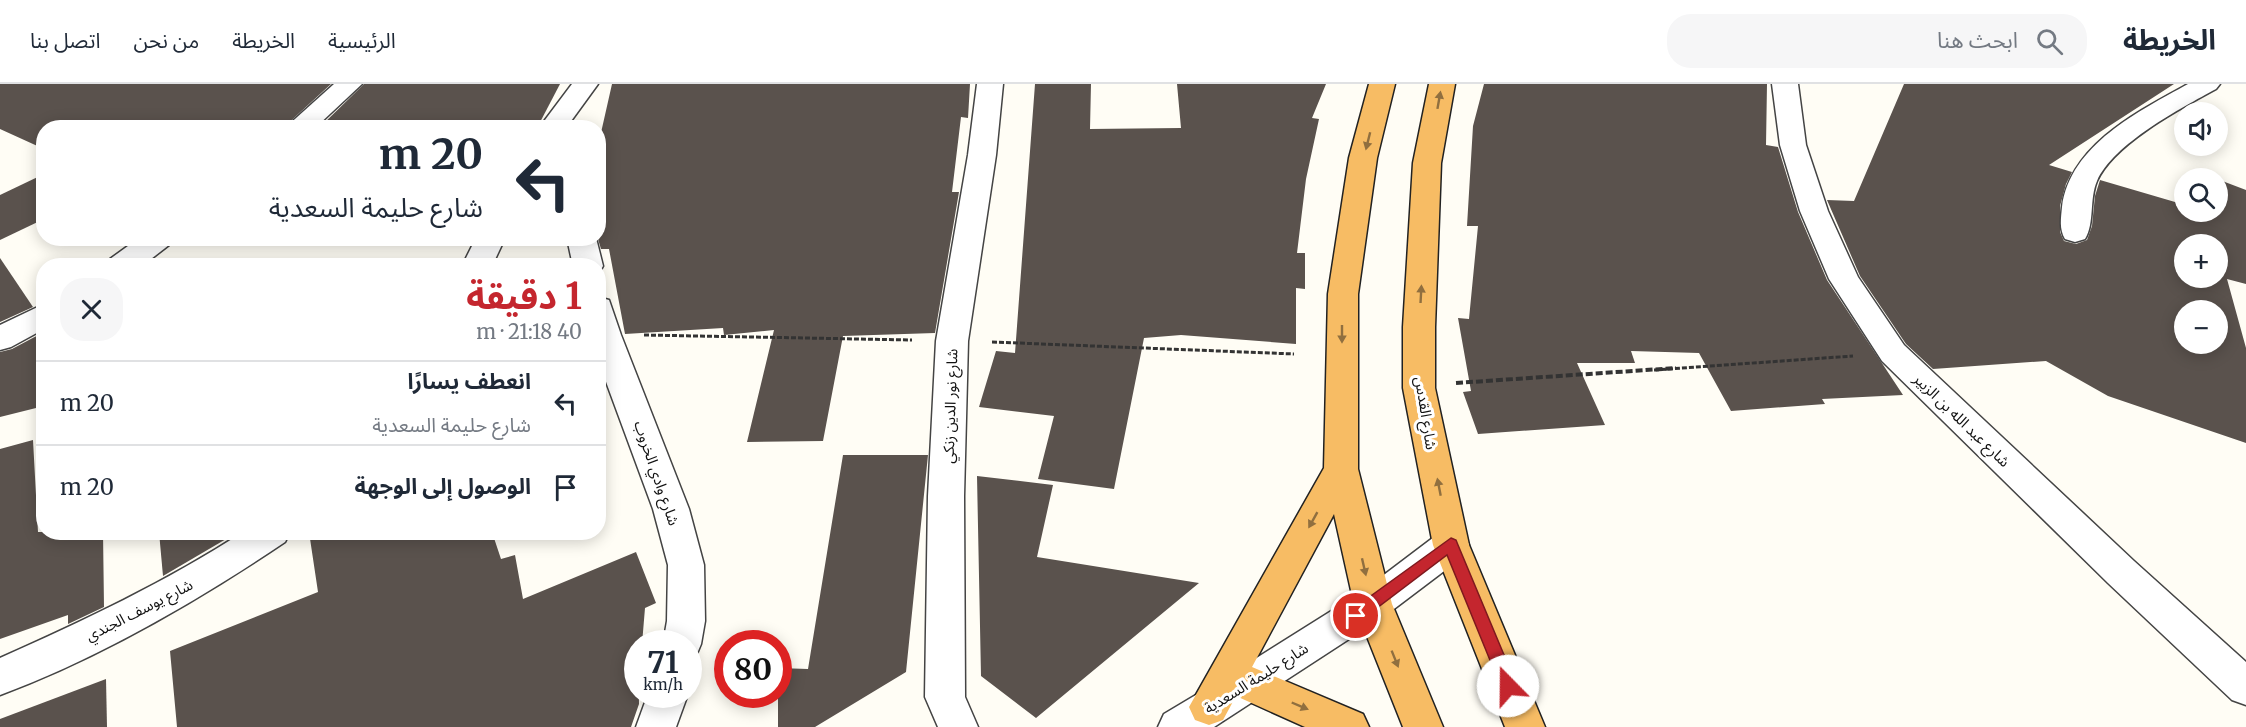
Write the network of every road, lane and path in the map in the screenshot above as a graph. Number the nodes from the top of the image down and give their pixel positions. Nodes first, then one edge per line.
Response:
1 (990, 84) edge
2 (1382, 84) edge
3 (1442, 84) edge
4 (1785, 84) edge
5 (2207, 84) edge
6 (331, 89) edge
7 (578, 93) edge
8 (305, 120) edge
9 (558, 120) edge
10 (574, 120) edge
11 (2075, 232) dead end
12 (148, 246) edge
13 (132, 258) edge
14 (36, 319) edge
15 (606, 321) edge
16 (606, 332) edge
17 (0, 339) edge
18 (952, 340) junction
19 (1893, 353) junction
20 (1294, 354) dead end
21 (1448, 383) dead end
22 (1341, 469) junction
23 (260, 540) edge
24 (1451, 545) junction
25 (1373, 604) junction
26 (684, 630) edge
27 (0, 677) edge
28 (1250, 684) junction
29 (2246, 687) edge
30 (663, 708) edge
31 (1193, 717) edge
32 (656, 727) edge
33 (958, 727) edge
34 (1349, 727) edge
35 (1423, 727) edge
36 (1525, 727) edge

1 - 18 street, شارع نور الدين زنكي
2 -> 22 highway
24 -> 3 highway, شارع القدس
4 - 19 street, شارع عبد الله بن الزبير
5 - 11 street
6 - 8 street
7 - 9 street
7 - 10 street
12 - 13 street
14 - 17 street
15 - 18 path
16 - 26 street, شارع وادي الخروب
18 - 20 path
18 - 33 street, شارع نور الدين زنكي
19 - 21 path
19 - 29 street, شارع عبد الله بن الزبير
22 -> 25 highway
22 -> 31 highway
23 - 27 street, شارع يوسف الجندي
24 - 25 street, شارع حليمة السعدية
24 - 36 highway, شارع القدس
25 - 28 street, شارع حليمة السعدية
25 -> 35 highway
28 - 31 street, شارع حليمة السعدية
28 -> 34 highway
30 - 32 street

